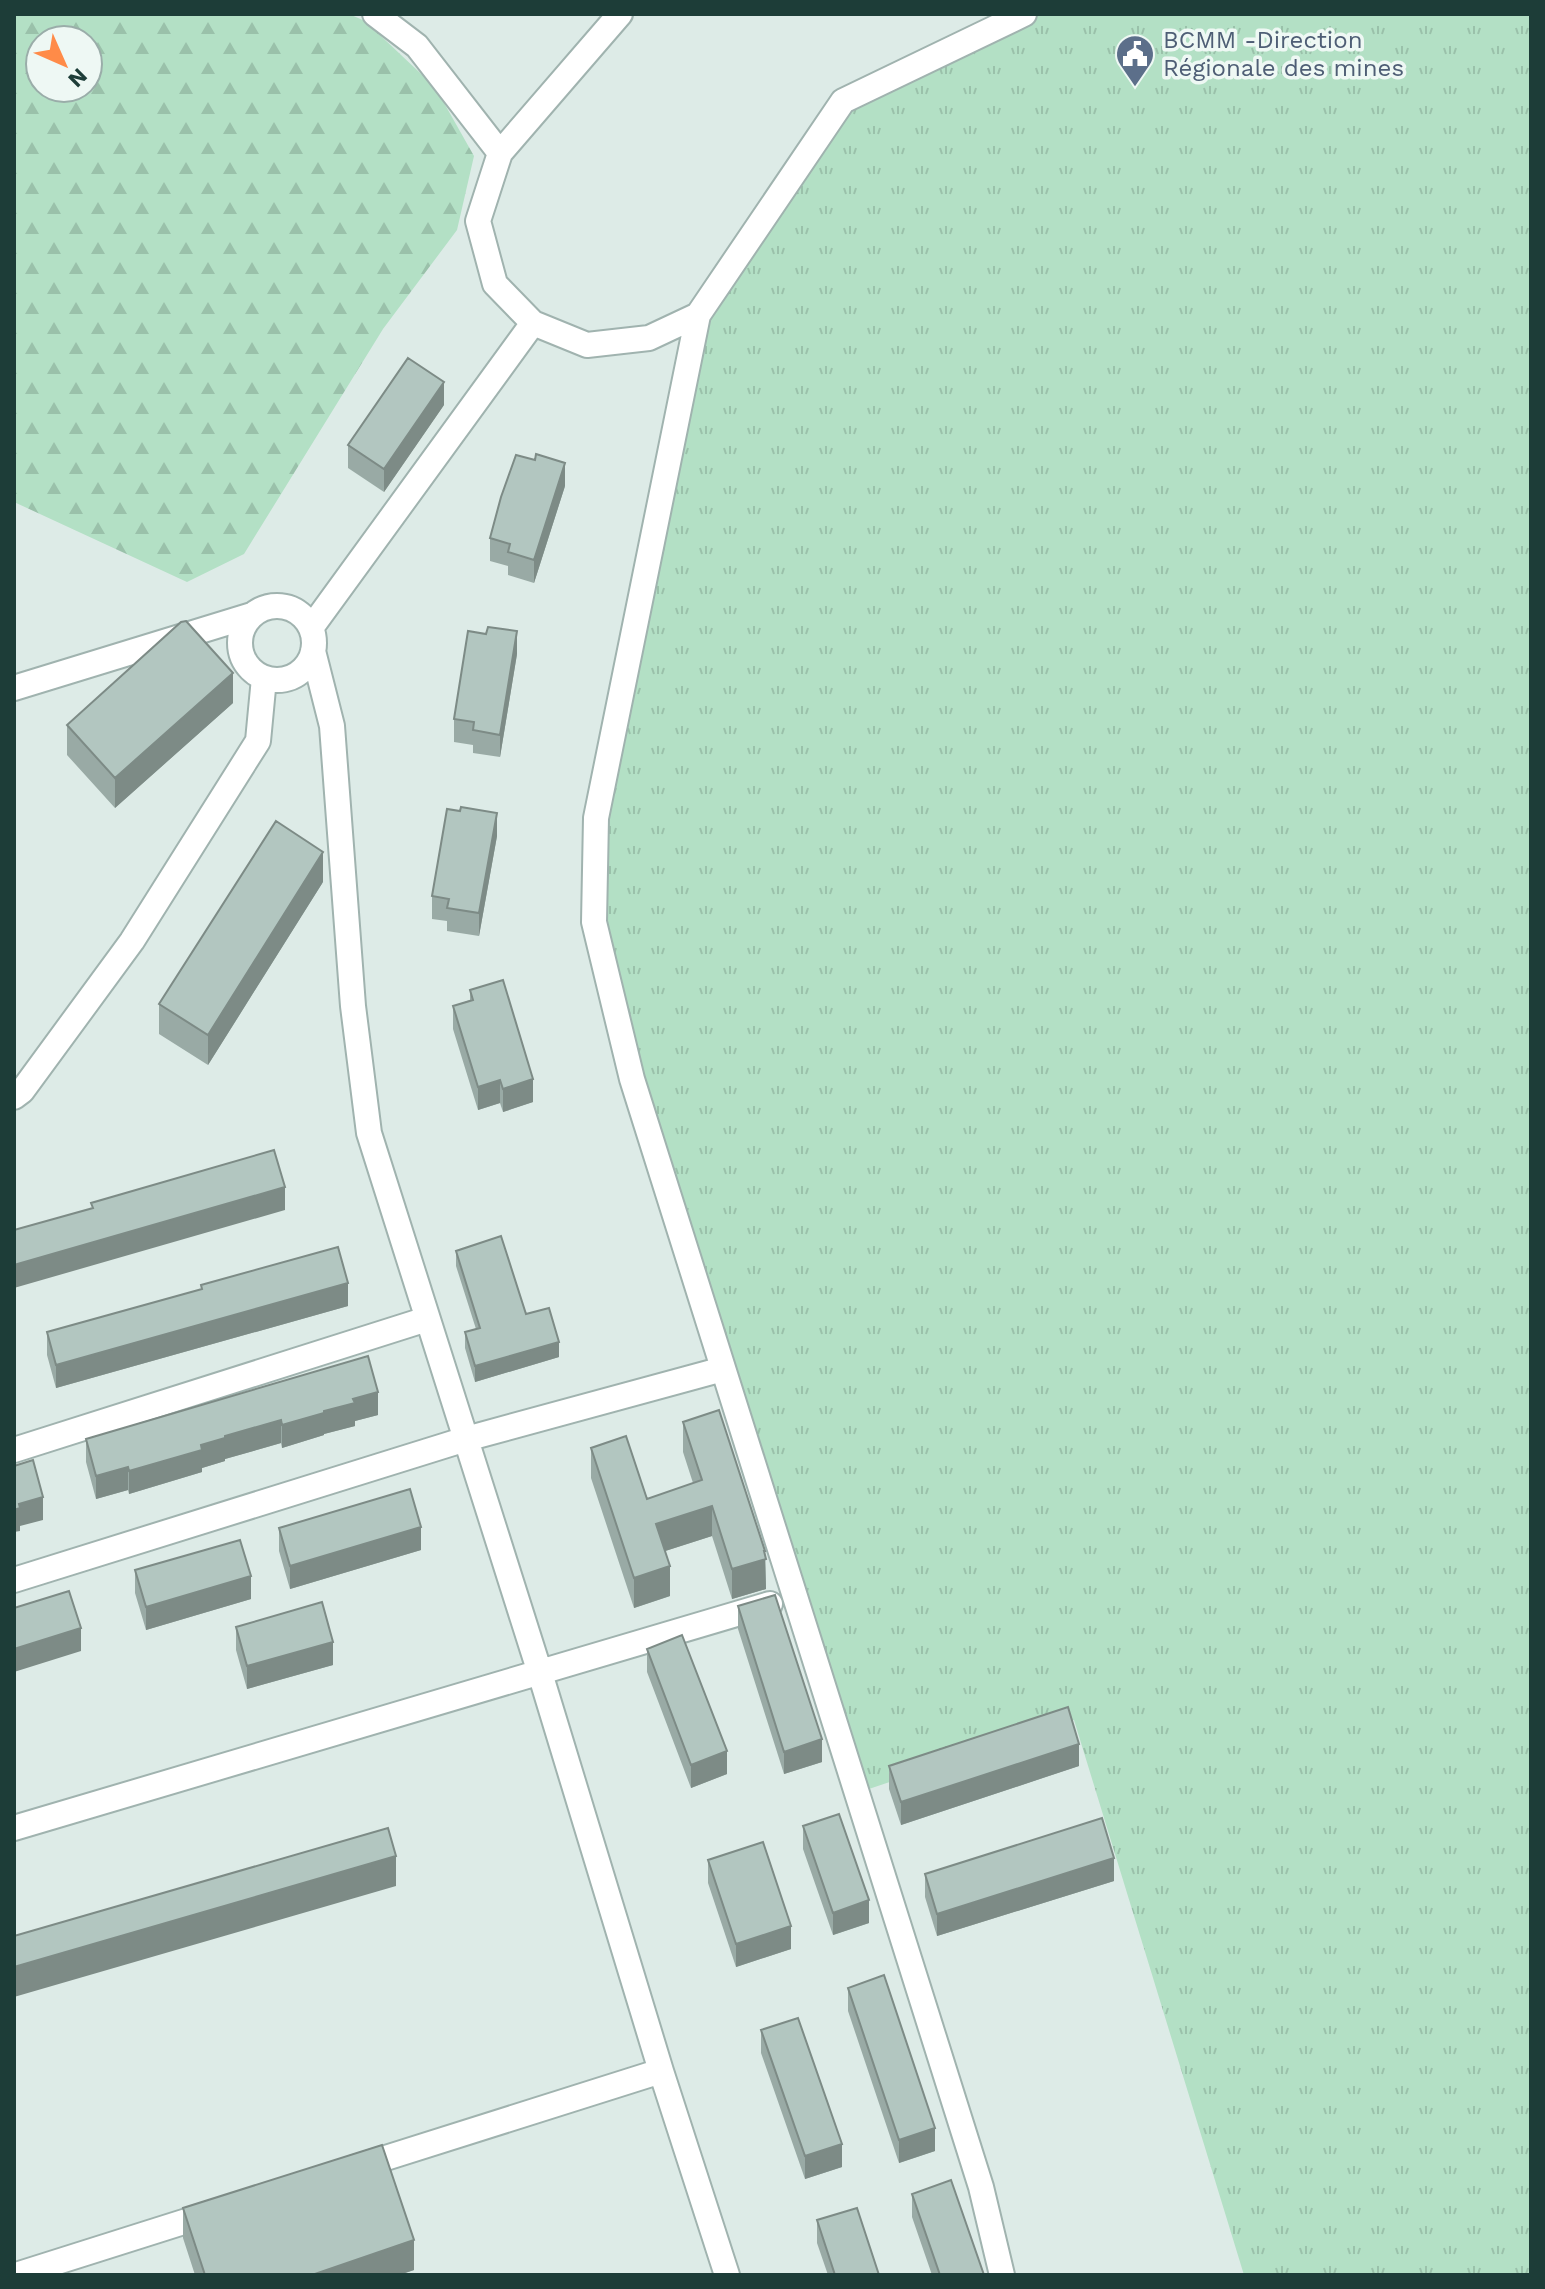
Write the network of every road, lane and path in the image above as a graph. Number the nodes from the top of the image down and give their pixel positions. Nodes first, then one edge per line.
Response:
1 (375, 14) edge
2 (620, 14) edge
3 (1024, 14) edge
4 (990, 21) edge
5 (500, 153) junction
6 (698, 315) junction
7 (533, 323) junction
8 (252, 615) junction
9 (312, 639) junction
10 (264, 678) junction
11 (14, 688) edge
12 (14, 1097) edge
13 (427, 1319) junction
14 (723, 1369) junction
15 (466, 1439) junction
16 (14, 1450) edge
17 (14, 1580) edge
18 (795, 1596) junction
19 (540, 1673) junction
20 (14, 1828) edge
21 (661, 2071) junction
22 (331, 2176) edge
23 (241, 2204) edge
24 (16, 2275) edge
25 (727, 2275) edge
26 (1002, 2275) edge

1 - 5 street
2 - 5 street
3 - 4 street
4 - 6 street
5 - 7 street
6 - 7 street
6 - 14 street
7 - 9 street
8 - 9 street
8 - 10 street
8 - 11 street
9 - 10 street
9 - 13 street
10 - 12 street
13 - 15 street
13 - 16 street
14 - 15 street
14 - 18 street
15 - 17 street
15 - 19 street
18 - 19 street
18 - 26 street
19 - 20 street
19 - 21 street
21 - 22 street
21 - 25 street
23 - 24 street

